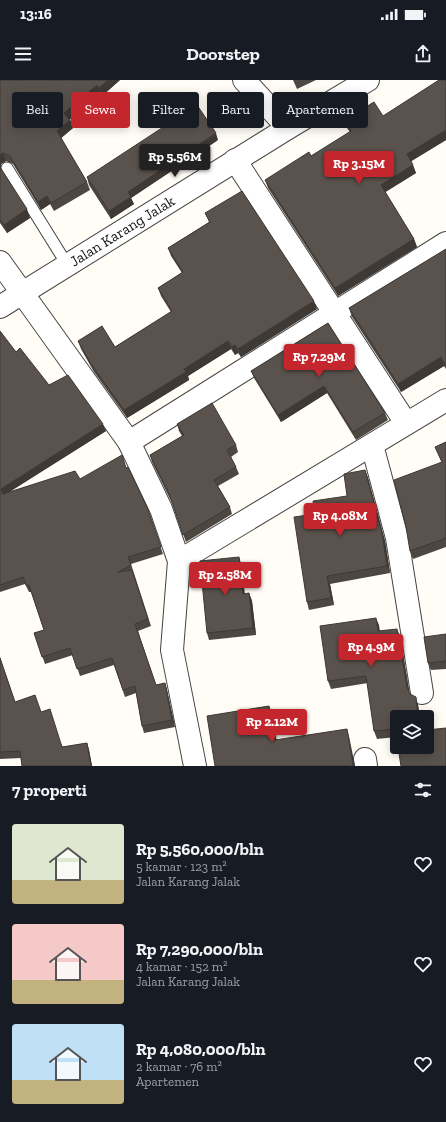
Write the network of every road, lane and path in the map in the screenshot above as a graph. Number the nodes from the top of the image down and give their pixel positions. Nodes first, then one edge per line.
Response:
1 (244, 80) edge
2 (368, 80) edge
3 (348, 92) edge
4 (272, 111) edge
5 (288, 128) edge
6 (235, 160) junction
7 (7, 168) edge
8 (446, 243) edge
9 (0, 262) edge
10 (68, 266) junction
11 (24, 294) junction
12 (0, 307) edge
13 (335, 313) junction
14 (446, 400) edge
15 (406, 423) junction
16 (129, 442) junction
17 (372, 445) junction
18 (179, 562) junction
19 (422, 693) dead end
20 (195, 766) edge

1 - 4 street
2 - 3 street, Jalan Karang Jalak
5 - 6 street, Jalan Karang Jalak
6 - 10 street, Jalan Karang Jalak
6 - 13 street
7 - 10 lane
8 - 13 street
9 - 11 street
10 - 11 street, Jalan Karang Jalak
11 - 12 street, Jalan Karang Jalak
11 - 16 street
13 - 15 street
13 - 16 street
14 - 15 street
15 - 17 street
16 - 18 street
17 - 18 street
17 - 19 street
18 - 20 street

